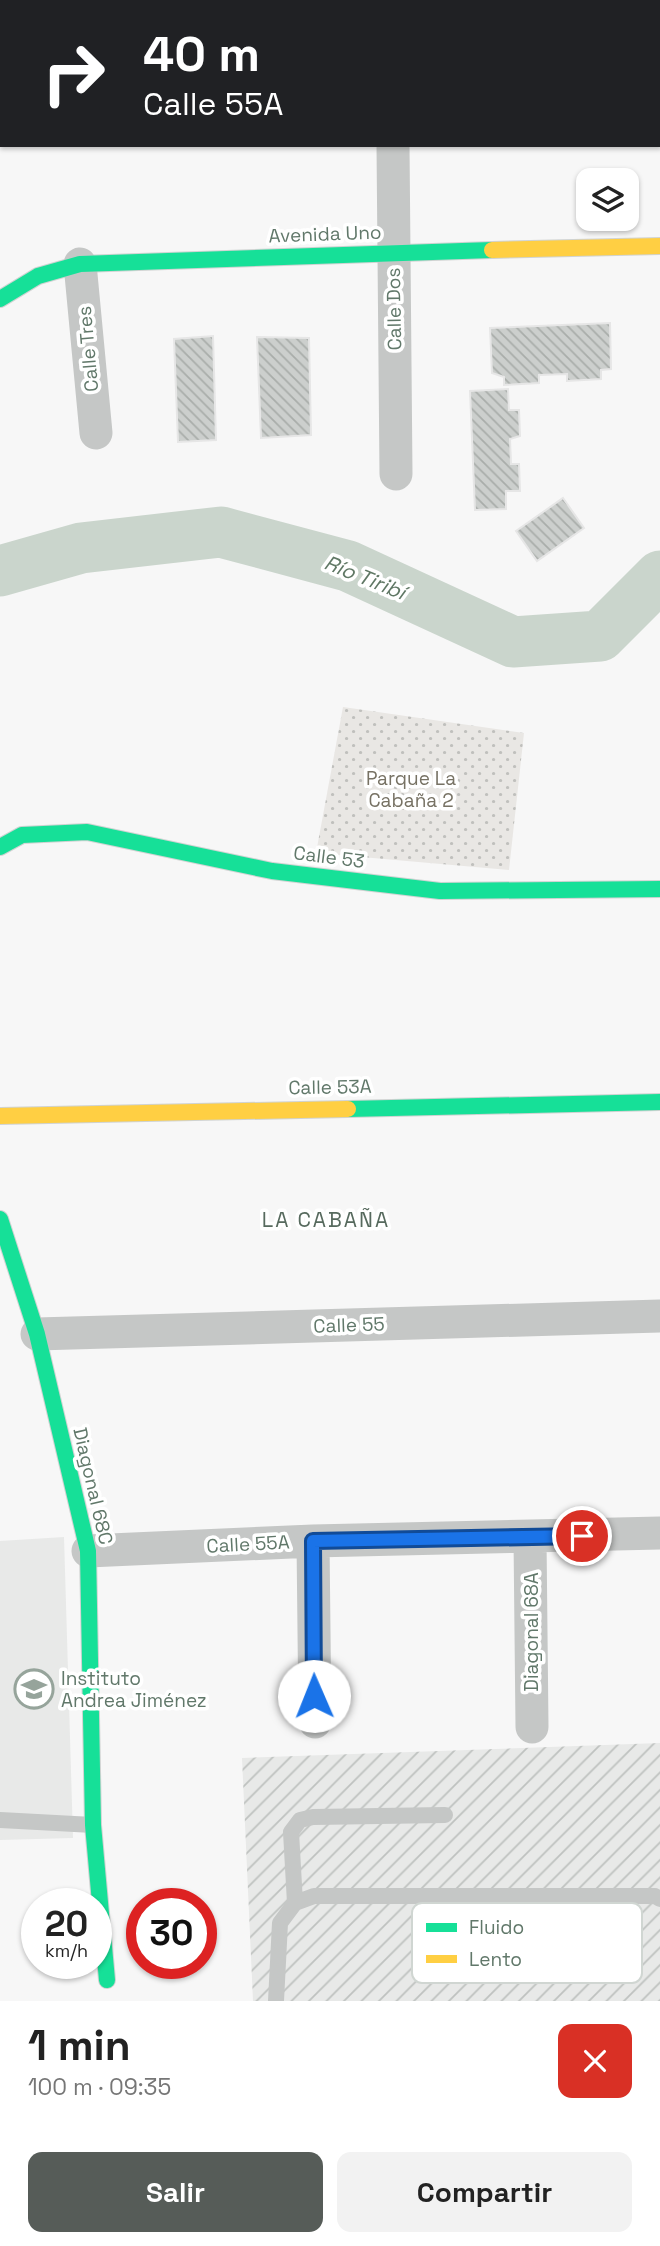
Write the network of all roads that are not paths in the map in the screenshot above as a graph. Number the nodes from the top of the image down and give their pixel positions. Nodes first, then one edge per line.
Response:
1 (393, 147) edge
2 (660, 246) edge
3 (393, 252) junction
4 (80, 264) junction
5 (0, 299) edge
6 (96, 433) dead end
7 (396, 474) dead end
8 (0, 847) edge
9 (660, 889) edge
10 (660, 1101) edge
11 (0, 1116) edge
12 (0, 1219) edge
13 (660, 1315) edge
14 (37, 1334) junction
15 (660, 1533) edge
16 (530, 1538) junction
17 (313, 1541) junction
18 (88, 1551) junction
19 (315, 1722) dead end
20 (532, 1727) dead end
21 (445, 1815) dead end
22 (0, 1820) edge
23 (93, 1825) junction
24 (660, 1899) edge
25 (295, 1903) junction
26 (107, 1980) dead end
27 (276, 2001) edge

1 - 3 street, Calle Dos
2 - 3 street, Avenida Uno
3 - 4 street, Avenida Uno
3 - 7 street, Calle Dos
4 - 5 street, Avenida Uno
4 - 6 street, Calle Tres
8 - 9 street, Calle 53
10 - 11 street, Calle 53A
12 - 14 street, Diagonal 68C
13 - 14 street, Calle 55
14 - 18 street, Diagonal 68C
15 - 16 street, Calle 55A
16 - 17 street, Calle 55A
16 - 20 street, Diagonal 68A
17 - 18 street, Calle 55A
17 - 19 street
18 - 23 street, Diagonal 68C
21 - 25 lane
22 - 23 lane
23 - 26 street, Diagonal 68C
24 - 25 lane
25 - 27 lane

